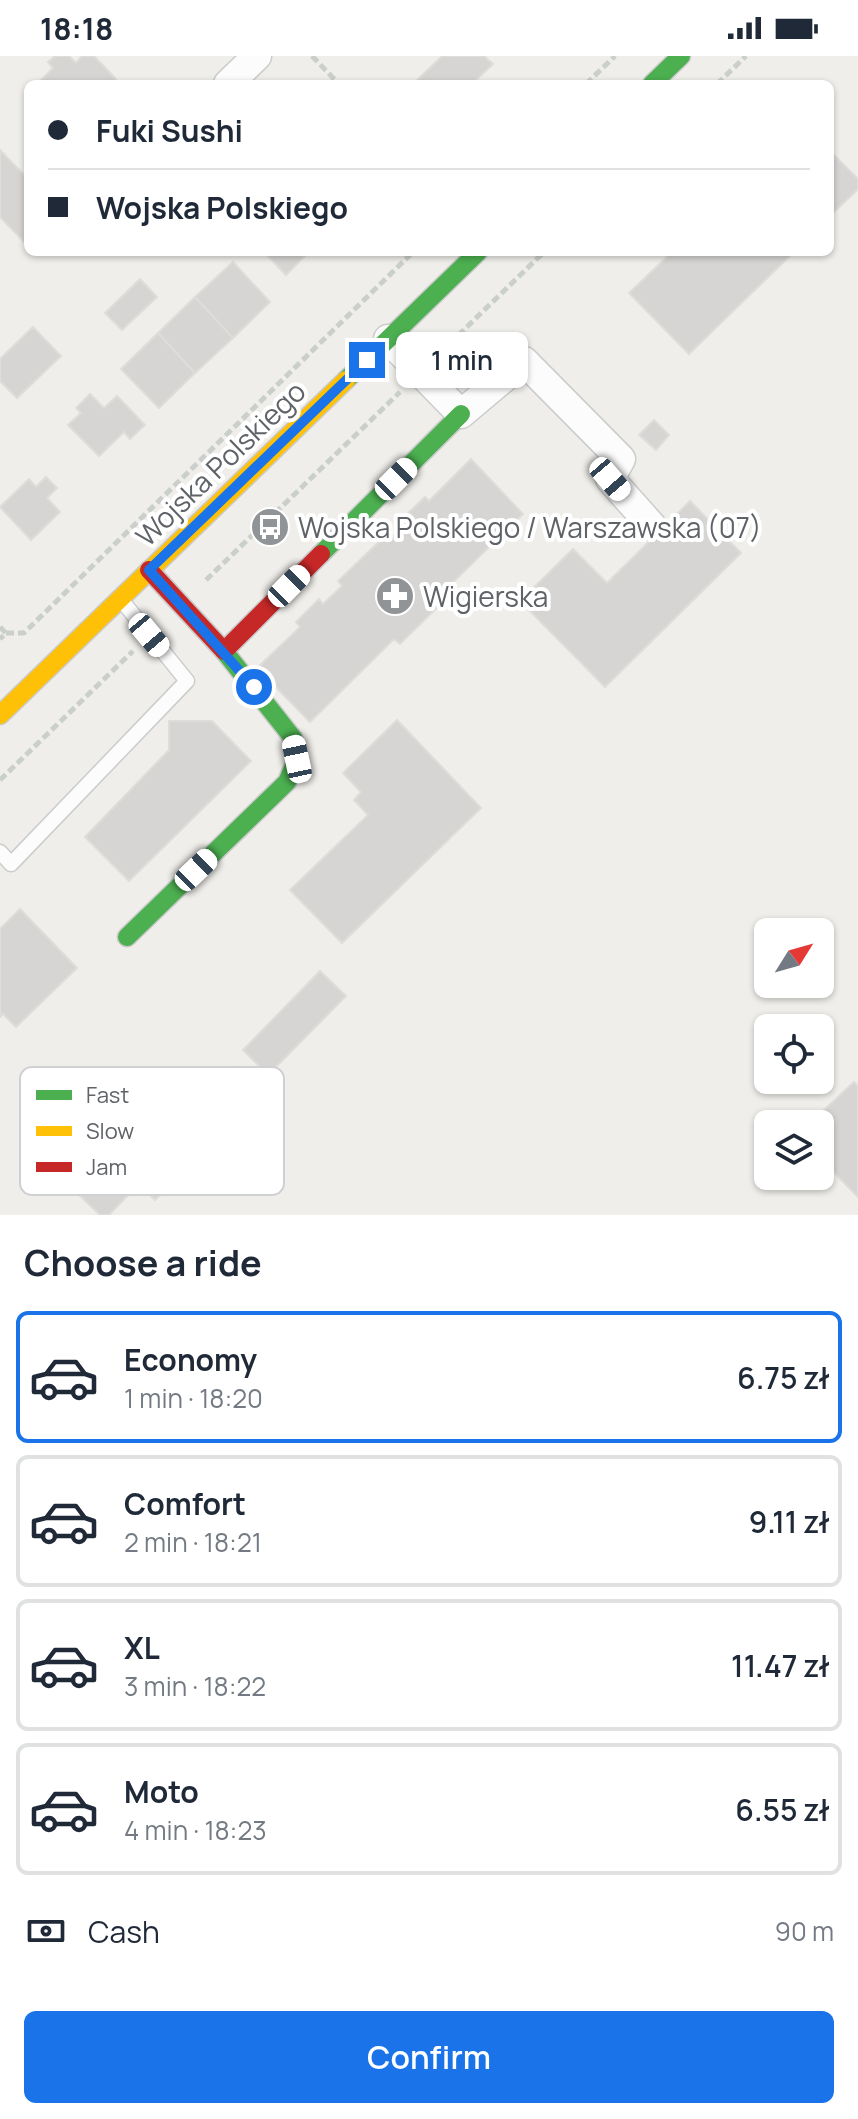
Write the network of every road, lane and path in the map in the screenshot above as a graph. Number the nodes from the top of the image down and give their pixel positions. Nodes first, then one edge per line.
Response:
1 (257, 56) edge
2 (312, 56) edge
3 (615, 56) edge
4 (681, 56) edge
5 (746, 56) edge
6 (232, 80) edge
7 (335, 80) edge
8 (590, 80) edge
9 (656, 80) edge
10 (721, 80) edge
11 (409, 256) edge
12 (474, 256) edge
13 (540, 256) edge
14 (388, 339) junction
15 (420, 372) junction
16 (461, 414) junction
17 (652, 526) dead end
18 (149, 570) junction
19 (120, 599) junction
20 (181, 604) junction
21 (0, 627) edge
22 (6, 633) junction
23 (149, 635) junction
24 (0, 639) edge
25 (224, 651) junction
26 (4, 703) edge
27 (0, 780) edge
28 (0, 852) edge
29 (5, 870) edge
30 (127, 937) dead end

1 - 6 street
2 - 7 path
3 - 8 path
4 - 9 street
5 - 10 path
11 - 22 path
12 - 14 street, Wojska Polskiego
13 - 15 path
14 - 15 street
14 - 18 street, Wojska Polskiego
15 - 16 street
15 - 20 path
16 - 17 street
16 - 25 street
18 - 19 street, Wojska Polskiego
18 - 20 street
19 - 23 lane
19 - 26 street, Wojska Polskiego
20 - 25 street
21 - 22 path
22 - 24 path
23 - 27 path
23 - 29 lane
25 - 30 street
28 - 29 lane

